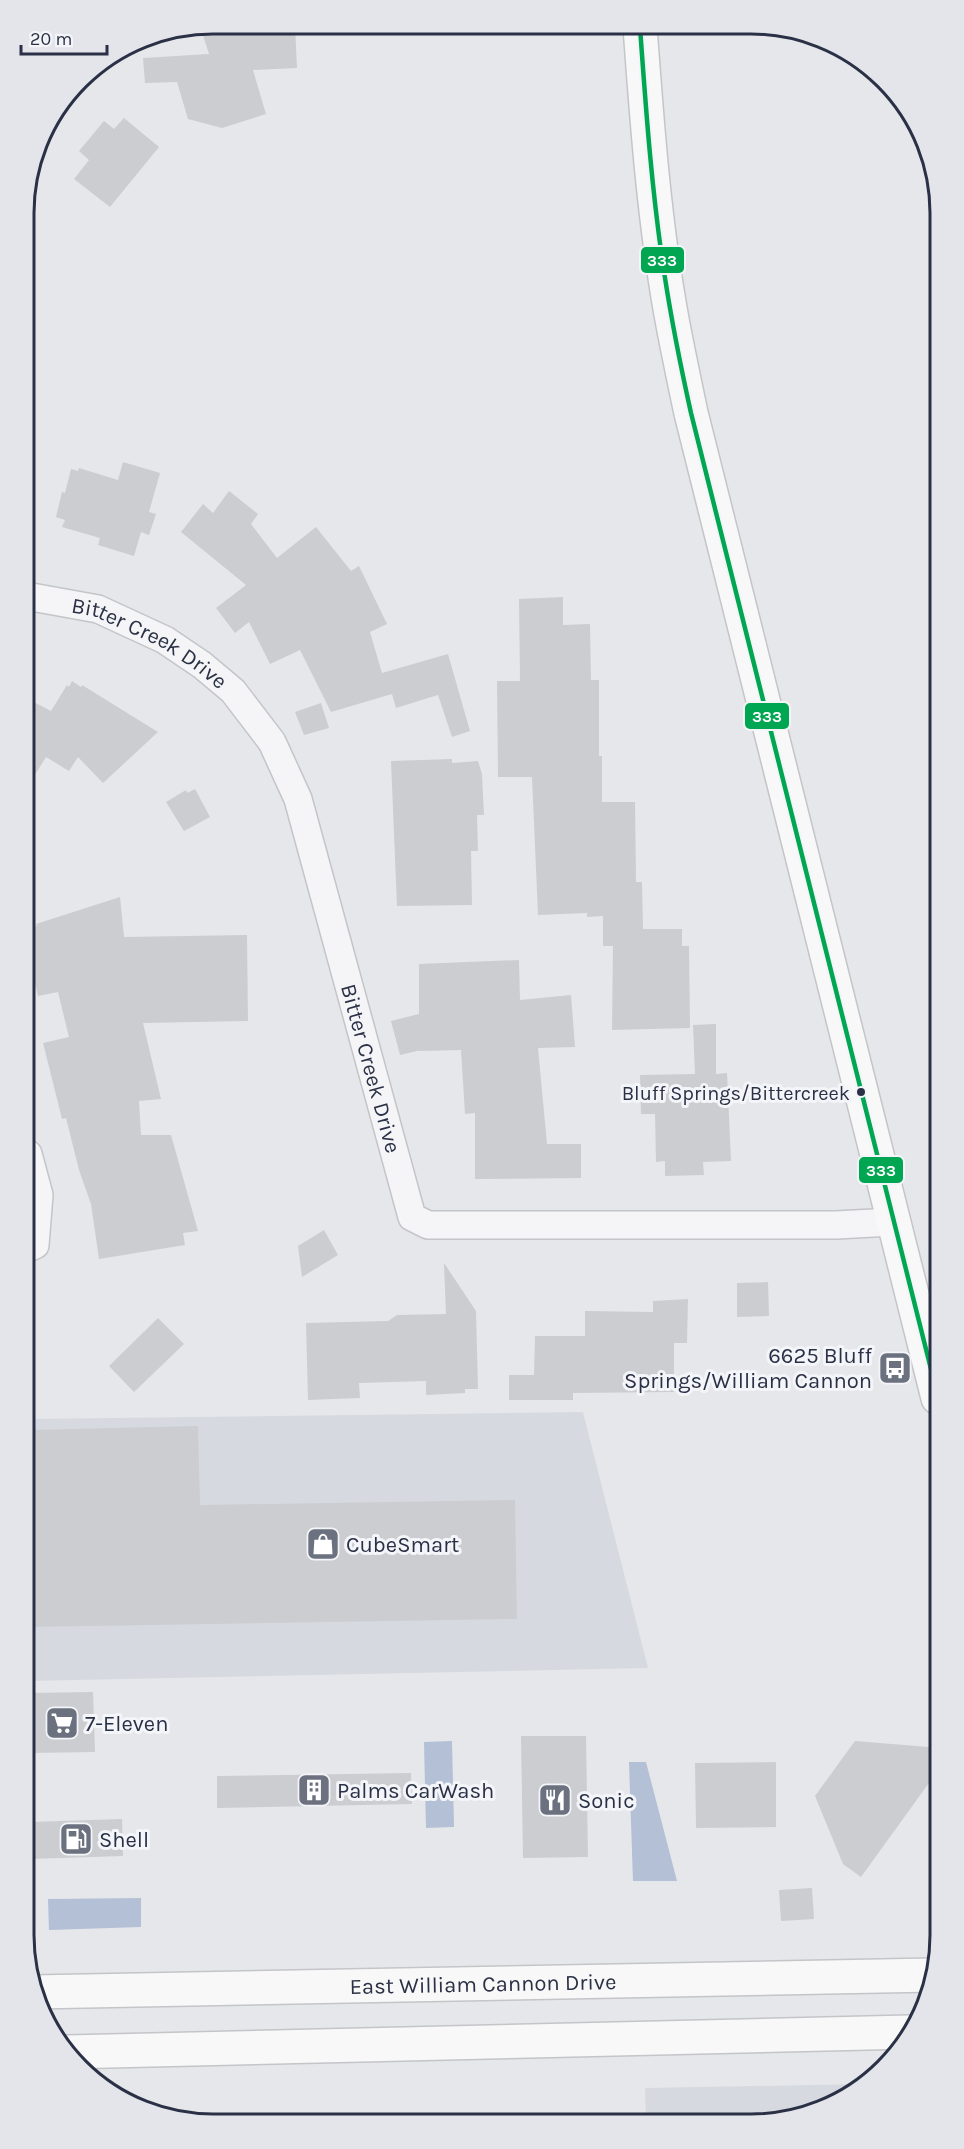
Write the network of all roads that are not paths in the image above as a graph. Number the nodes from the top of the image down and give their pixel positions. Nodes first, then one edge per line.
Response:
1 (641, 34) edge
2 (35, 598) edge
3 (34, 1178) edge
4 (893, 1222) junction
5 (34, 1245) edge
6 (929, 1364) edge
7 (925, 1974) edge
8 (44, 1992) edge
9 (901, 2032) edge
10 (77, 2052) edge

1 - 4 main road
2 - 4 street, Bitter Creek Drive
3 - 5 street
4 - 6 main road
7 - 8 main road, East William Cannon Drive
9 - 10 main road

